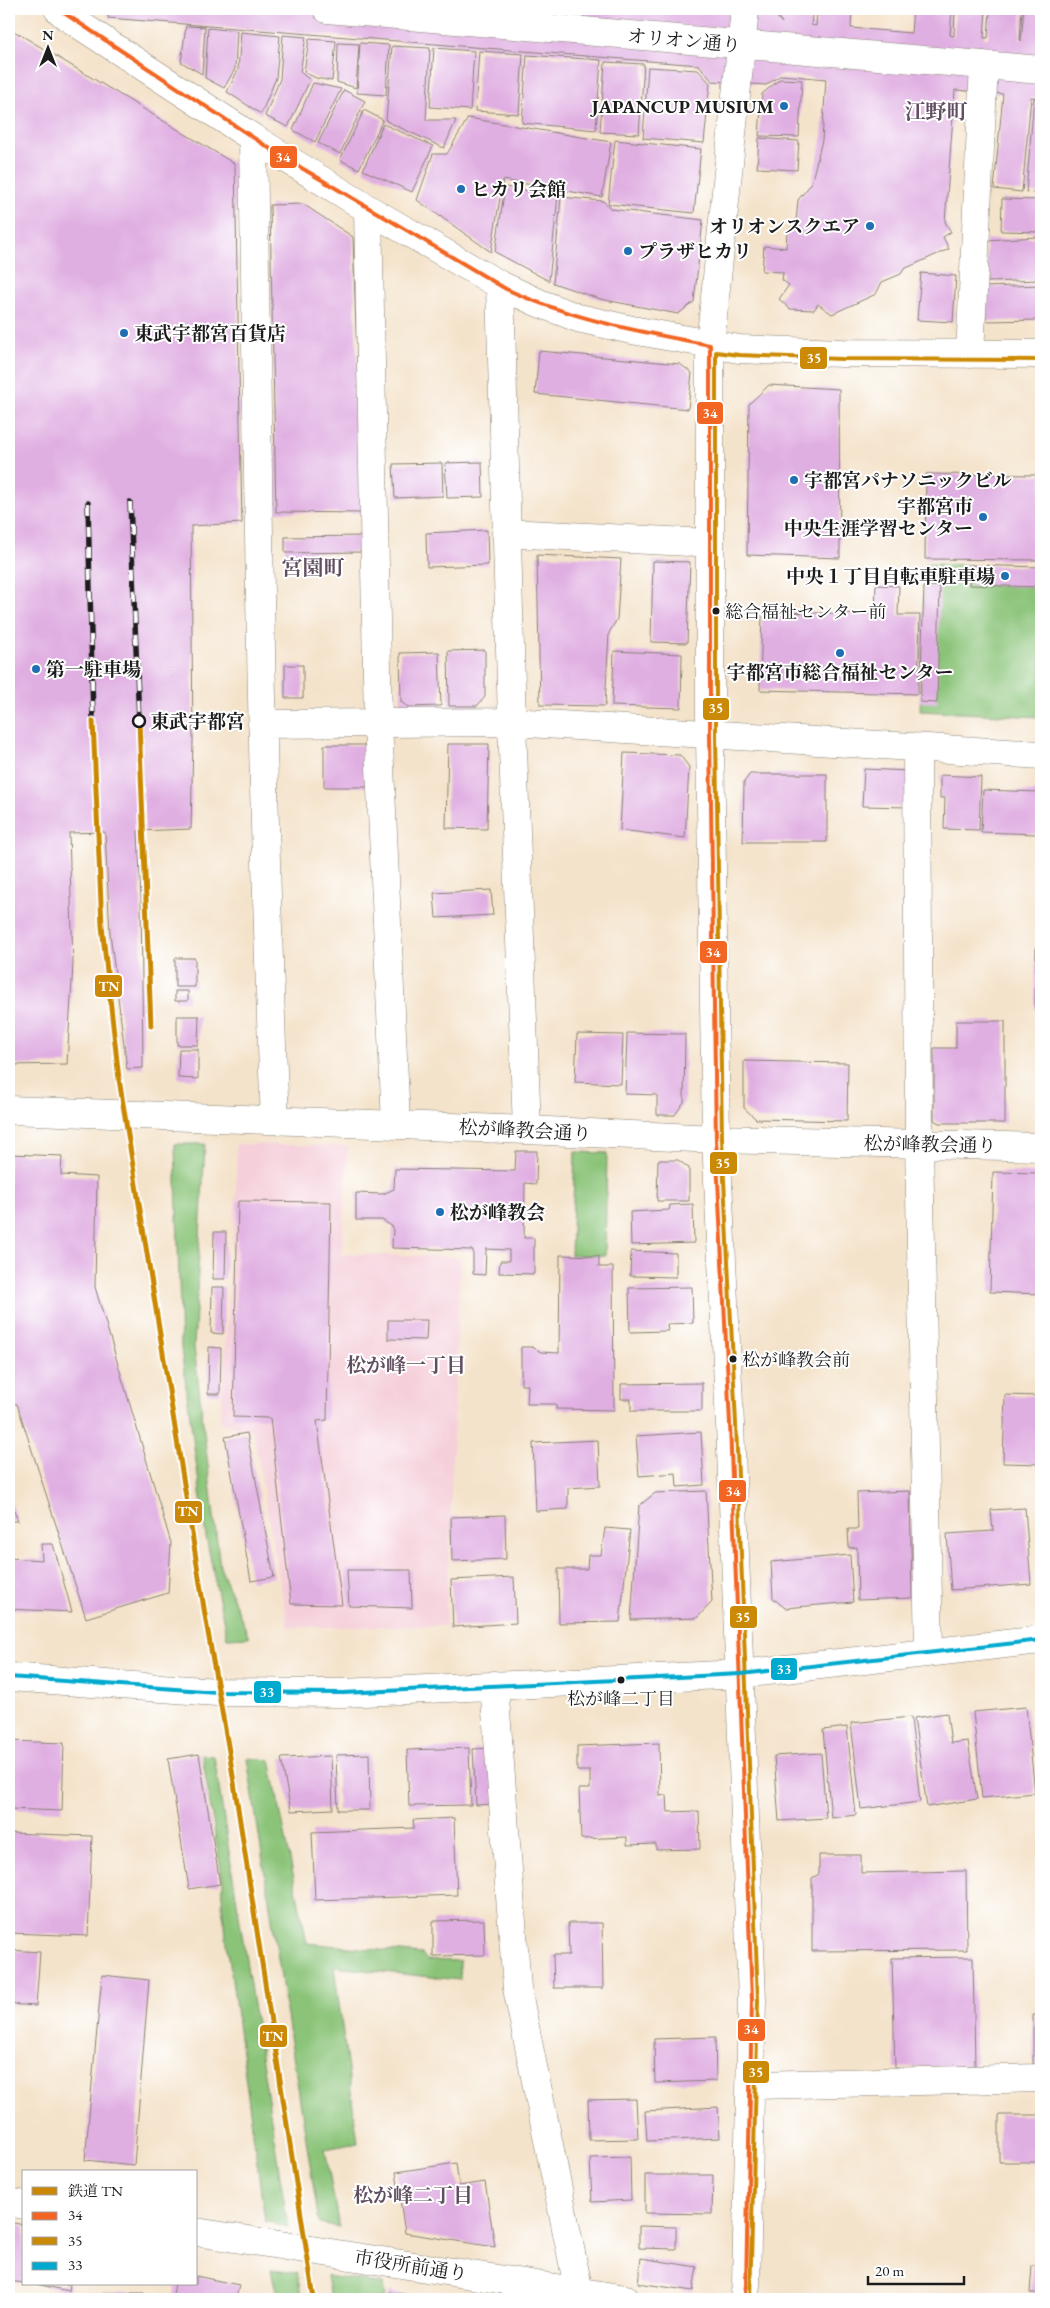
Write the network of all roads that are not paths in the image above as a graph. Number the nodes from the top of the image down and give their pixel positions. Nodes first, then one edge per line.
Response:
1 (58, 9) edge
2 (327, 9) edge
3 (745, 9) edge
4 (443, 14) edge
5 (741, 45) junction
6 (984, 65) junction
7 (1041, 70) edge
8 (253, 138) junction
9 (368, 209) junction
10 (500, 285) junction
11 (710, 345) junction
12 (970, 354) junction
13 (1041, 354) edge
14 (506, 532) junction
15 (710, 543) junction
16 (378, 722) junction
17 (512, 722) junction
18 (262, 724) junction
19 (710, 735) junction
20 (917, 748) junction
21 (1041, 755) edge
22 (9, 1110) edge
23 (275, 1120) junction
24 (396, 1124) junction
25 (527, 1130) junction
26 (716, 1139) junction
27 (919, 1143) junction
28 (1041, 1147) edge
29 (1041, 1640) edge
30 (929, 1652) junction
31 (740, 1674) junction
32 (9, 1677) edge
33 (494, 1685) junction
34 (1041, 2078) edge
35 (752, 2085) junction
36 (9, 2202) edge
37 (22, 2205) edge
38 (198, 2232) edge
39 (579, 2292) junction
40 (626, 2299) edge
41 (744, 2299) edge

1 - 8 street
2 - 4 street, オリオン通り
3 - 5 street
4 - 5 street, オリオン通り
5 - 6 street, オリオン通り
5 - 11 street
6 - 7 street, オリオン通り
6 - 12 street
8 - 9 street
8 - 18 street
9 - 10 street
9 - 16 street
10 - 11 street
10 - 14 street
11 - 12 street
11 - 15 street
12 - 13 street
14 - 15 street
14 - 17 street
15 - 19 street
16 - 17 street
16 - 18 street
16 - 24 street
17 - 19 street
17 - 25 street
18 - 23 street
19 - 20 street
19 - 26 street
20 - 21 street
20 - 27 street
22 - 23 street, 松が峰教会通り
23 - 24 street, 松が峰教会通り
24 - 25 street, 松が峰教会通り
25 - 26 street, 松が峰教会通り
26 - 27 street, 松が峰教会通り
26 - 31 street
27 - 28 street, 松が峰教会通り
27 - 30 street
29 - 30 street
30 - 31 street
31 - 33 street
31 - 35 street
32 - 33 street
33 - 39 street
34 - 35 street
35 - 41 street
36 - 37 street
38 - 39 street, 市役所前通り
39 - 40 street, 市役所前通り

